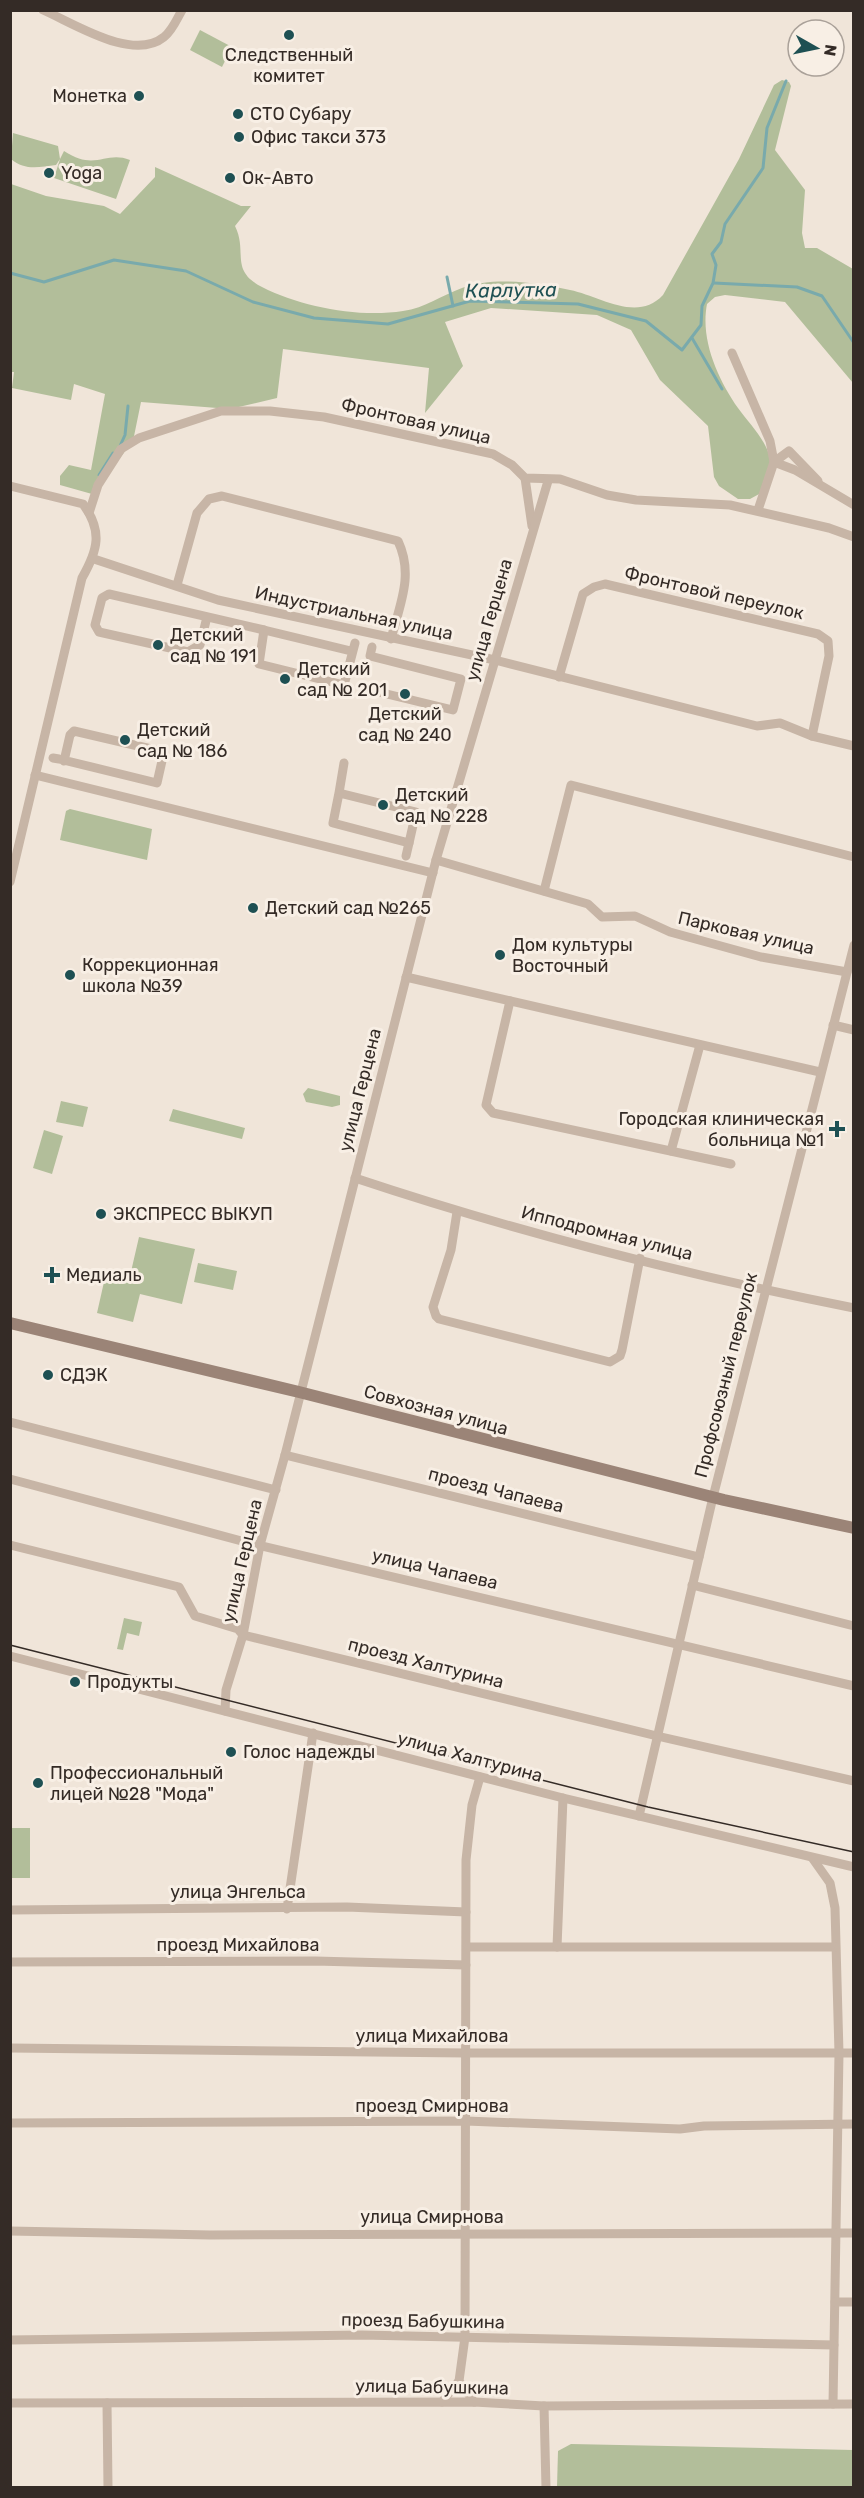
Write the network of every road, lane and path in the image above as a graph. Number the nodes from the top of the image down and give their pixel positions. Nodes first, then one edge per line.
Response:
1 (43, 10) edge
2 (182, 10) edge
3 (732, 353) dead end
4 (774, 462) junction
5 (525, 477) junction
6 (548, 481) junction
7 (10, 486) edge
8 (822, 487) junction
9 (854, 505) edge
10 (758, 510) junction
11 (89, 513) junction
12 (532, 531) junction
13 (854, 537) edge
14 (94, 559) junction
15 (177, 585) junction
16 (207, 616) junction
17 (264, 630) junction
18 (391, 639) junction
19 (372, 647) dead end
20 (495, 660) junction
21 (559, 677) junction
22 (362, 687) dead end
23 (453, 711) junction
24 (464, 713) dead end
25 (812, 736) junction
26 (854, 746) edge
27 (53, 758) dead end
28 (63, 760) junction
29 (344, 763) dead end
30 (34, 775) junction
31 (339, 793) junction
32 (409, 843) junction
33 (406, 856) dead end
34 (854, 857) edge
35 (436, 860) junction
36 (433, 873) junction
37 (10, 882) edge
38 (544, 891) junction
39 (854, 945) edge
40 (847, 972) junction
41 (406, 977) junction
42 (510, 1001) junction
43 (833, 1025) junction
44 (854, 1030) edge
45 (700, 1045) junction
46 (820, 1072) junction
47 (671, 1151) junction
48 (731, 1164) dead end
49 (355, 1178) junction
50 (457, 1212) junction
51 (640, 1258) junction
52 (764, 1290) junction
53 (854, 1308) edge
54 (10, 1323) edge
55 (299, 1392) junction
56 (10, 1422) edge
57 (285, 1455) junction
58 (10, 1479) edge
59 (276, 1490) junction
60 (712, 1497) junction
61 (854, 1528) edge
62 (10, 1545) edge
63 (260, 1545) junction
64 (699, 1557) junction
65 (692, 1585) junction
66 (854, 1626) edge
67 (243, 1635) junction
68 (680, 1644) junction
69 (10, 1656) edge
70 (854, 1686) edge
71 (225, 1711) junction
72 (313, 1733) junction
73 (657, 1737) junction
74 (480, 1777) junction
75 (854, 1781) edge
76 (563, 1798) junction
77 (639, 1816) junction
78 (813, 1859) junction
79 (854, 1867) edge
80 (287, 1909) junction
81 (10, 1910) edge
82 (466, 1912) junction
83 (467, 1947) junction
84 (557, 1947) junction
85 (835, 1947) junction
86 (10, 1962) edge
87 (466, 1965) junction
88 (10, 2048) edge
89 (466, 2053) junction
90 (839, 2053) junction
91 (854, 2053) edge
92 (466, 2121) junction
93 (10, 2123) edge
94 (838, 2124) junction
95 (854, 2124) edge
96 (10, 2231) edge
97 (836, 2233) junction
98 (854, 2233) edge
99 (464, 2234) junction
100 (835, 2302) junction
101 (854, 2302) edge
102 (465, 2337) junction
103 (10, 2340) edge
104 (834, 2345) junction
105 (459, 2381) junction
106 (442, 2402) junction
107 (474, 2402) junction
108 (10, 2403) edge
109 (107, 2403) junction
110 (833, 2404) junction
111 (854, 2404) edge
112 (544, 2406) junction
113 (108, 2487) edge
114 (546, 2487) edge

1 - 2 street
3 - 4 street
4 - 8 street
4 - 8 street
4 - 10 street
5 - 6 street, Фронтовая улица
5 - 11 street, Фронтовая улица
5 - 12 street
6 - 10 street, Фронтовая улица
6 - 12 street, улица Герцена
7 - 11 street
8 - 9 street
10 - 13 street, Фронтовая улица
11 - 14 street
12 - 20 street, улица Герцена
14 - 15 street, Индустриальная улица
14 - 30 street
15 - 18 street, Индустриальная улица
15 - 18 street
16 - 16 street
16 - 17 street
17 - 17 street
18 - 20 street, Индустриальная улица
19 - 23 street
20 - 21 street, Индустриальная улица
20 - 35 street, улица Герцена
21 - 25 street, Индустриальная улица
21 - 25 street, Фронтовой переулок
22 - 23 street
23 - 24 street
25 - 26 street, Индустриальная улица
27 - 28 street
28 - 28 street
29 - 31 street
30 - 36 street
30 - 37 street
31 - 32 street
31 - 32 street
32 - 33 street
34 - 38 street
35 - 36 street, улица Герцена
35 - 38 street, Парковая улица
36 - 41 street, улица Герцена
38 - 40 street, Парковая улица
39 - 40 street, Профсоюзный переулок
40 - 43 street, Профсоюзный переулок
41 - 42 street
41 - 49 street, улица Герцена
42 - 45 street
42 - 47 street
43 - 44 street
43 - 46 street, Профсоюзный переулок
45 - 46 street
45 - 47 street
46 - 52 street, Профсоюзный переулок
47 - 48 street
49 - 50 street, Ипподромная улица
49 - 55 street, улица Герцена
50 - 51 street, Ипподромная улица
50 - 51 street
51 - 52 street, Ипподромная улица
52 - 53 street, Ипподромная улица
52 - 60 street, Профсоюзный переулок
54 - 55 street, Совхозная улица
55 - 57 street, улица Герцена
55 - 60 street, Совхозная улица
56 - 59 street
57 - 59 street, улица Герцена
57 - 64 street, проезд Чапаева
58 - 63 street, улица Чапаева
59 - 63 street, улица Герцена
60 - 61 street, Совхозная улица
60 - 64 street, Профсоюзный переулок
62 - 67 street, проезд Халтурина
63 - 67 street, улица Герцена
63 - 68 street, улица Чапаева
64 - 65 street, Профсоюзный переулок
65 - 66 street
65 - 68 street, Профсоюзный переулок
67 - 71 street, улица Герцена
67 - 73 street, проезд Халтурина
68 - 70 street, улица Чапаева
68 - 73 street, Профсоюзный переулок
69 - 71 street, улица Халтурина
71 - 72 street, улица Халтурина
72 - 74 street, улица Халтурина
72 - 80 street
73 - 75 street, проезд Халтурина
73 - 77 street, Профсоюзный переулок
74 - 76 street, улица Халтурина
74 - 82 street
76 - 77 street, улица Халтурина
76 - 84 street
77 - 78 street, улица Халтурина
78 - 79 street, улица Халтурина
78 - 85 street
80 - 81 street, улица Энгельса
80 - 82 street, улица Энгельса
82 - 83 street
83 - 84 street
83 - 87 street
84 - 85 street
85 - 90 street
86 - 87 street, проезд Михайлова
87 - 89 street
88 - 89 street, улица Михайлова
89 - 90 street, улица Михайлова
89 - 92 street
90 - 91 street, улица Михайлова
90 - 94 street
92 - 93 street, проезд Смирнова
92 - 94 street, проезд Смирнова
92 - 99 street
94 - 95 street, проезд Смирнова
94 - 97 street
96 - 99 street, улица Смирнова
97 - 98 street, улица Смирнова
97 - 99 street, улица Смирнова
97 - 100 street
99 - 102 street
100 - 101 street
100 - 104 street
102 - 103 street, проезд Бабушкина
102 - 104 street, проезд Бабушкина
102 - 105 street
104 - 110 street
105 - 106 street
105 - 107 street
106 - 107 street, улица Бабушкина
106 - 109 street, улица Бабушкина
107 - 112 street, улица Бабушкина
108 - 109 street, улица Бабушкина
109 - 113 street
110 - 111 street, улица Бабушкина
110 - 112 street, улица Бабушкина
112 - 114 street

